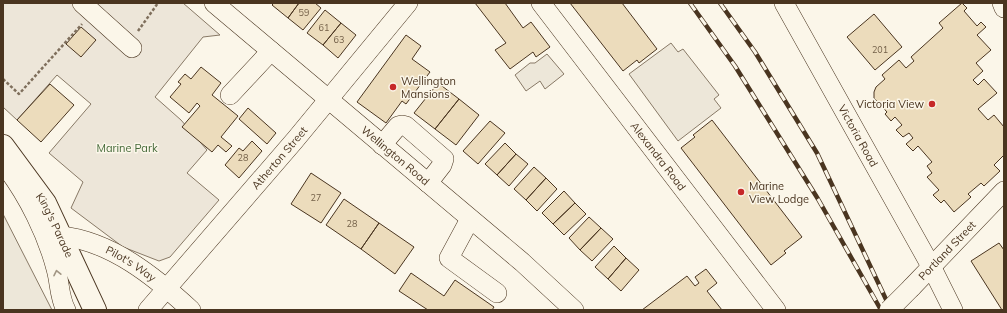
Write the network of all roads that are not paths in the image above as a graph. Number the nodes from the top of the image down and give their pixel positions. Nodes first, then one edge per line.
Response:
1 (214, 3) edge
2 (408, 3) edge
3 (541, 3) edge
4 (784, 3) edge
5 (1002, 3) edge
6 (87, 8) edge
7 (1004, 8) edge
8 (134, 41) road end
9 (271, 51) junction
10 (230, 95) dead end
11 (328, 100) junction
12 (382, 145) junction
13 (3, 146) edge
14 (3, 164) edge
15 (428, 183) junction
16 (1004, 191) edge
17 (470, 219) junction
18 (61, 236) junction
19 (932, 268) junction
20 (167, 288) junction
21 (497, 293) dead end
22 (66, 310) edge
23 (95, 310) edge
24 (148, 310) edge
25 (191, 310) edge
26 (574, 310) edge
27 (776, 310) edge
28 (889, 310) edge
29 (953, 310) edge

1 - 9 street, Wellington Road
2 - 11 street, Atherton Street
3 - 27 street, Alexandra Road
4 - 19 street, Victoria Road
5 - 7 street
6 - 8 street
9 - 10 street
9 - 11 street, Wellington Road
11 - 12 street, Wellington Road
11 - 20 street, Atherton Street
12 - 15 street, Wellington Road
12 - 15 street
13 - 18 main road, King's Parade
22 -> 14 street
15 - 17 street, Wellington Road
16 - 19 street, Portland Street
17 - 21 street
17 - 26 street, Wellington Road
18 - 20 street, Pilot's Way
18 - 23 main road, King's Parade
19 - 28 street, Portland Street, bridge
19 - 29 street, Victoria Road
20 - 24 street, Atherton Street
20 - 25 street, Pilot's Way

